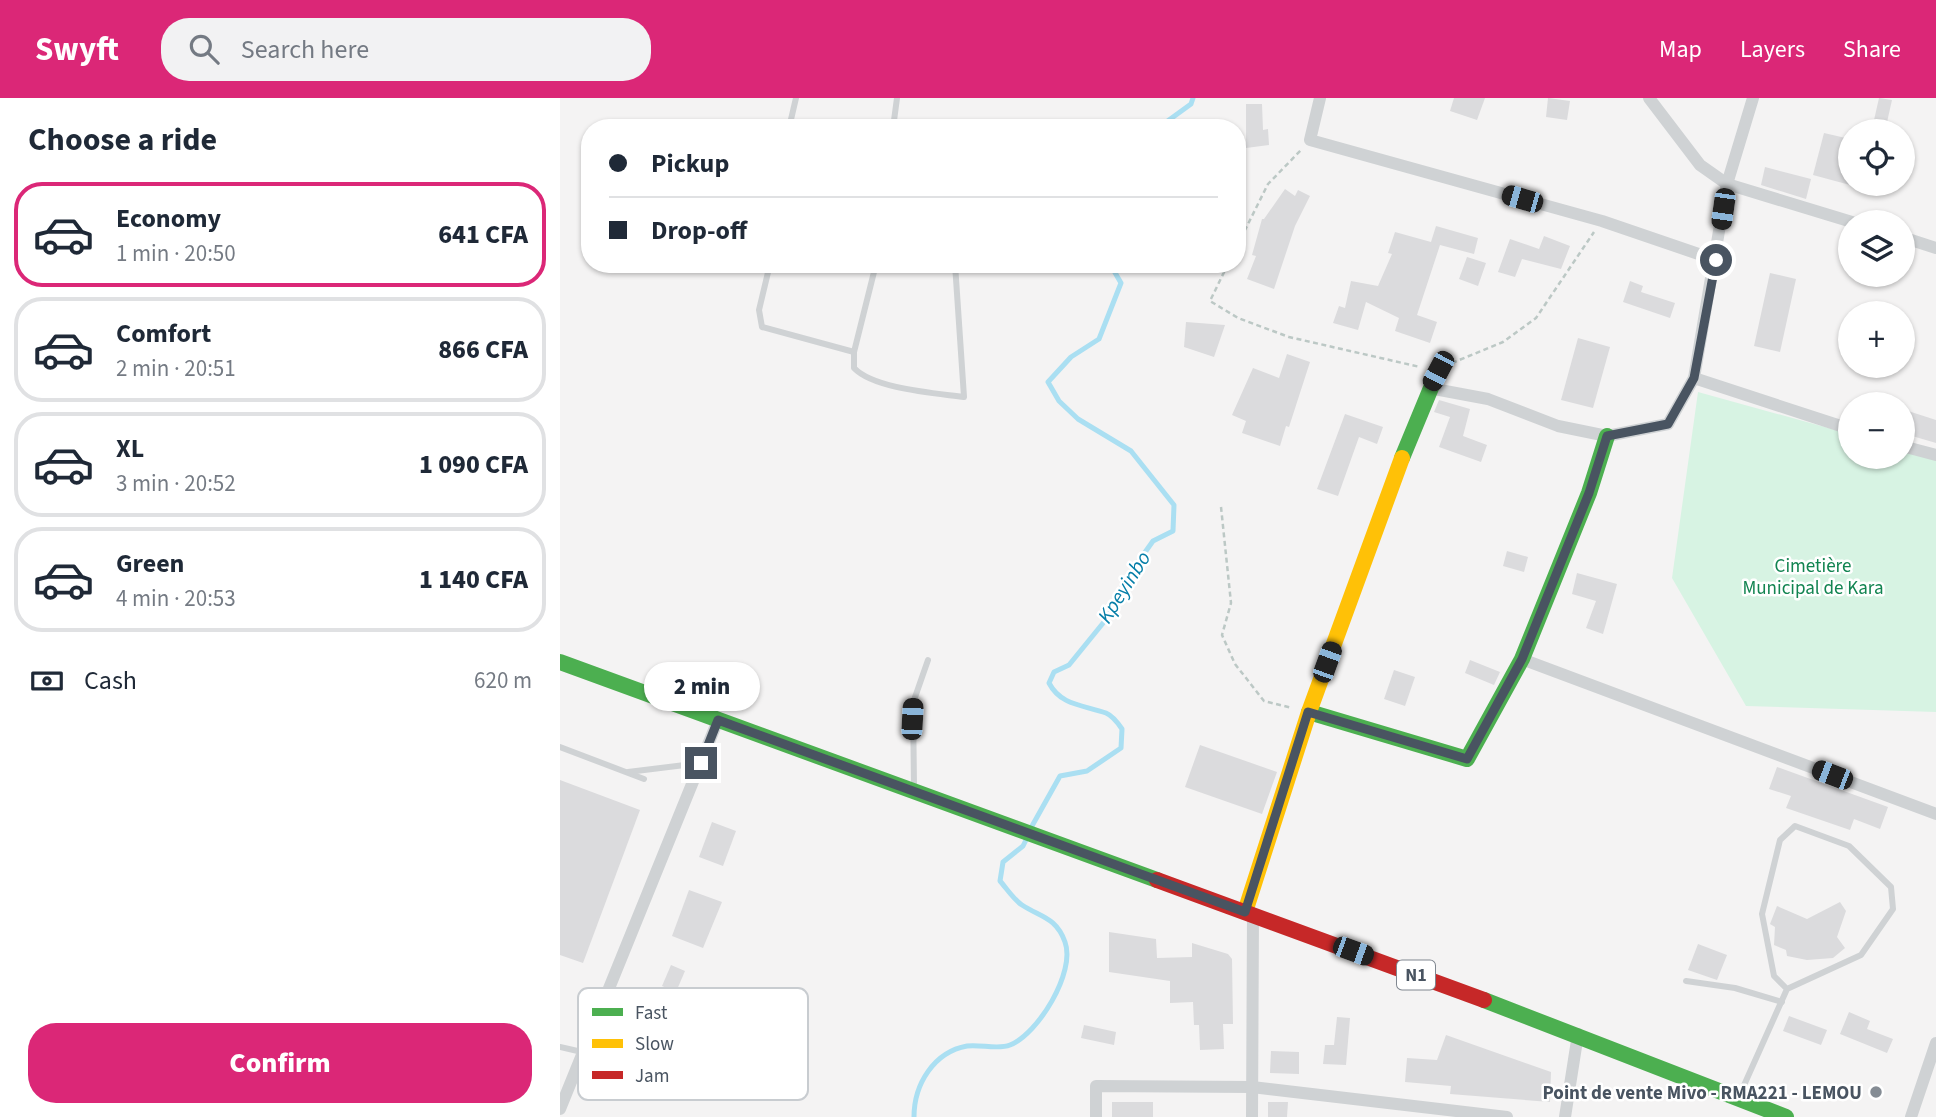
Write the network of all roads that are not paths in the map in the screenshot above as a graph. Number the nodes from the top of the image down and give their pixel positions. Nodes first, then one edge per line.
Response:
1 (796, 98) edge
2 (897, 98) edge
3 (1320, 98) edge
4 (1649, 98) edge
5 (1753, 98) edge
6 (791, 119) edge
7 (894, 119) edge
8 (1727, 184) junction
9 (1838, 218) edge
10 (1915, 240) edge
11 (1936, 246) edge
12 (1716, 260) junction
13 (768, 273) edge
14 (874, 273) edge
15 (956, 273) edge
16 (854, 352) junction
17 (1438, 371) road end
18 (1694, 378) junction
19 (1429, 388) junction
20 (1838, 425) edge
21 (1607, 436) junction
22 (1915, 449) edge
23 (1936, 455) edge
24 (1522, 659) junction
25 (928, 660) dead end
26 (560, 662) edge
27 (1308, 712) junction
28 (718, 720) junction
29 (560, 747) edge
30 (701, 763) junction
31 (626, 772) junction
32 (644, 779) dead end
33 (914, 792) junction
34 (1936, 814) edge
35 (1249, 913) junction
36 (1686, 981) dead end
37 (608, 988) edge
38 (1787, 989) junction
39 (1782, 1002) junction
40 (1578, 1034) junction
41 (1936, 1042) edge
42 (560, 1046) edge
43 (578, 1051) edge
44 (578, 1062) edge
45 (1252, 1087) junction
46 (1738, 1097) junction
47 (560, 1109) edge
48 (1096, 1117) edge
49 (1252, 1117) edge
50 (1507, 1117) edge
51 (1565, 1117) edge
52 (1786, 1117) edge
53 (1911, 1117) edge

1 - 6 lane
2 - 7 lane
3 - 12 street
4 - 8 street
5 - 8 street
8 - 9 street
8 - 12 street
10 - 11 street
12 - 18 street
13 - 16 lane
14 - 16 lane
15 - 16 lane
17 - 19 main road
18 - 20 street
18 - 21 street
19 - 21 street
19 - 27 main road
21 - 24 main road
22 - 23 street
24 - 27 main road
24 - 34 street
25 - 33 lane
26 - 28 main road, N1
27 - 35 main road
28 - 30 street
28 - 33 main road, N1
29 - 31 lane
30 - 31 lane
30 - 37 street
31 - 32 lane
33 - 35 main road, N1
35 - 40 main road, N1
35 - 45 street
36 - 39 lane
38 - 38 lane
38 - 39 lane
39 - 46 lane
40 - 46 main road, N1
40 - 51 street
41 - 53 street
42 - 43 lane
44 - 47 street
45 - 48 street
45 - 49 street
45 - 50 street
46 - 52 main road, N1

